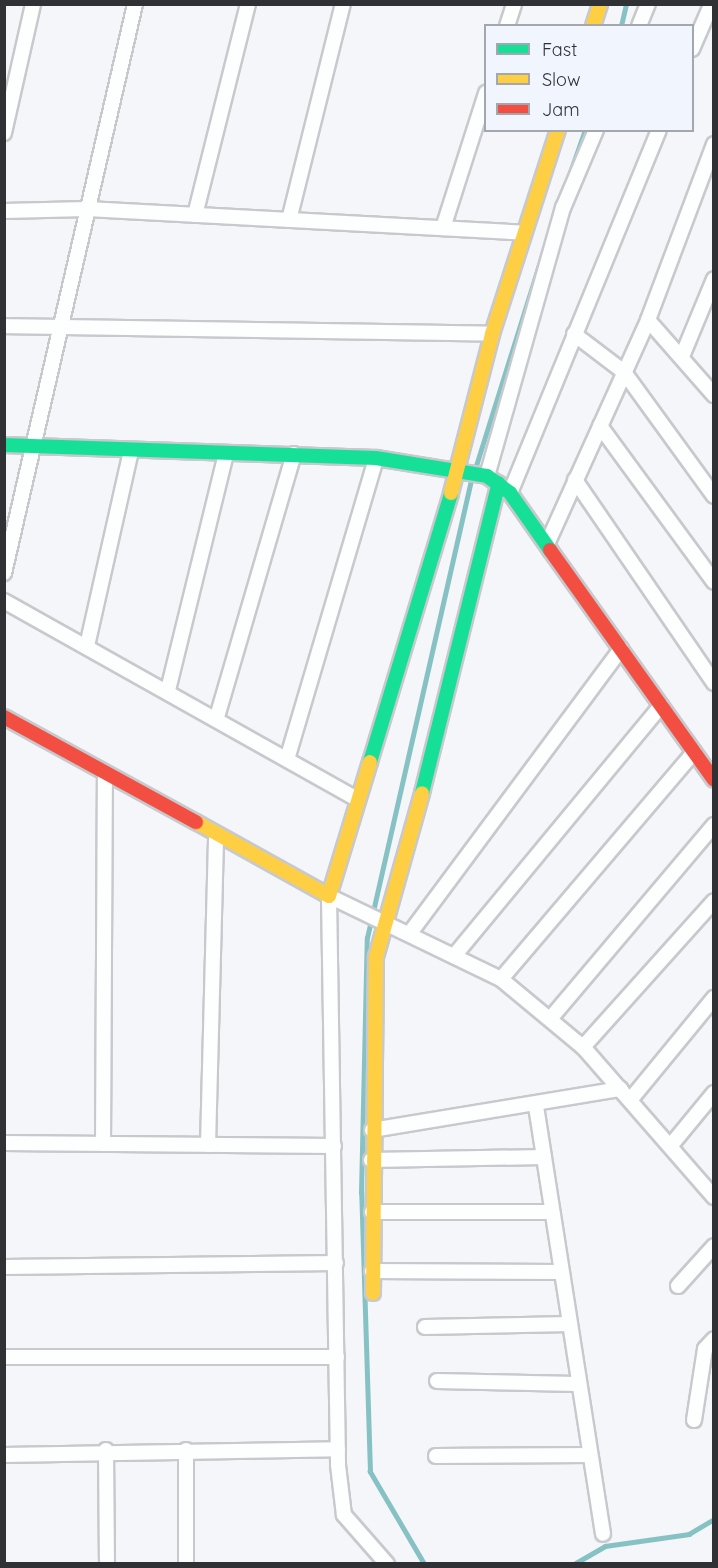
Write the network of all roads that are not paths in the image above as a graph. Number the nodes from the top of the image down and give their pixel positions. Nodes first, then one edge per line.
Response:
1 (33, 4) edge
2 (135, 4) edge
3 (248, 4) edge
4 (343, 4) edge
5 (514, 4) edge
6 (600, 4) edge
7 (648, 4) edge
8 (712, 5) edge
9 (508, 24) edge
10 (594, 24) edge
11 (640, 24) edge
12 (694, 47) edge
13 (11, 76) edge
14 (484, 99) edge
15 (557, 132) edge
16 (595, 132) edge
17 (658, 132) edge
18 (4, 133) edge
19 (714, 144) edge
20 (87, 209) junction
21 (4, 211) edge
22 (195, 215) junction
23 (289, 220) junction
24 (443, 228) junction
25 (524, 233) junction
26 (714, 279) edge
27 (648, 320) junction
28 (4, 326) edge
29 (59, 328) junction
30 (492, 334) junction
31 (574, 334) junction
32 (683, 354) junction
33 (624, 372) junction
34 (714, 395) edge
35 (600, 426) junction
36 (4, 445) edge
37 (32, 446) junction
38 (131, 450) junction
39 (226, 453) junction
40 (294, 454) junction
41 (376, 458) junction
42 (479, 474) junction
43 (575, 480) junction
44 (510, 493) junction
45 (714, 496) edge
46 (547, 544) junction
47 (4, 573) edge
48 (714, 582) edge
49 (4, 601) edge
50 (87, 646) junction
51 (621, 649) junction
52 (714, 683) edge
53 (168, 690) junction
54 (661, 706) junction
55 (4, 717) edge
56 (217, 717) junction
57 (693, 752) junction
58 (288, 756) junction
59 (105, 777) junction
60 (714, 780) edge
61 (355, 798) junction
62 (714, 825) edge
63 (216, 837) junction
64 (329, 896) junction
65 (714, 901) edge
66 (384, 923) junction
67 (410, 933) junction
68 (454, 956) junction
69 (501, 979) junction
70 (714, 998) edge
71 (550, 1019) junction
72 (583, 1047) junction
73 (714, 1093) edge
74 (626, 1094) junction
75 (536, 1106) junction
76 (372, 1130) junction
77 (4, 1143) edge
78 (103, 1144) junction
79 (672, 1144) junction
80 (208, 1145) junction
81 (334, 1146) junction
82 (544, 1157) junction
83 (371, 1160) junction
84 (711, 1187) edge
85 (372, 1212) junction
86 (552, 1212) junction
87 (714, 1246) edge
88 (336, 1263) junction
89 (4, 1267) edge
90 (372, 1271) junction
91 (561, 1272) junction
92 (678, 1286) dead end
93 (373, 1293) dead end
94 (570, 1324) junction
95 (425, 1327) dead end
96 (714, 1339) edge
97 (4, 1357) edge
98 (337, 1357) junction
99 (437, 1381) dead end
100 (577, 1384) junction
101 (694, 1420) dead end
102 (338, 1449) junction
103 (106, 1450) junction
104 (186, 1450) junction
105 (4, 1455) edge
106 (590, 1455) junction
107 (436, 1456) dead end
108 (603, 1534) dead end
109 (106, 1563) edge
110 (186, 1563) edge
111 (387, 1563) edge

1 - 13 street
2 - 20 street
3 - 22 street
4 - 23 street
5 - 9 street
6 - 10 street
7 - 11 street
8 - 12 street
13 - 18 street
14 - 24 street
15 - 25 street
16 - 42 street
17 - 31 street
19 - 27 street
20 - 21 street
20 - 22 street
20 - 29 street
22 - 23 street
23 - 24 street
24 - 25 street
25 - 30 street
26 - 32 street
27 - 32 street
27 - 33 street
28 - 29 street
29 - 30 street
29 - 37 street
30 - 42 street
31 - 33 street
31 - 44 street
32 - 34 street
33 - 35 street
33 - 45 street
35 - 43 street
35 - 48 street
36 - 37 street
37 - 38 street
37 - 47 street
38 - 39 street
38 - 50 street
39 - 40 street
39 - 53 street
40 - 41 street
40 - 56 street
41 - 42 street
41 - 58 street
42 - 44 street
42 - 61 street
42 - 66 street
43 - 46 street
43 - 52 street
44 - 46 street
46 - 51 street
49 - 50 street
50 - 53 street
51 - 54 street
51 - 67 street
53 - 56 street
54 - 57 street
54 - 68 street
55 - 59 street
56 - 58 street
57 - 60 street
57 - 69 street
58 - 61 street
59 - 63 street
59 - 78 street
61 - 64 street
62 - 71 street
63 - 64 street
63 - 80 street
64 - 66 street
64 - 81 street
65 - 72 street
66 - 67 street
66 - 76 street
67 - 68 street
68 - 69 street
69 - 71 street
70 - 74 street
71 - 72 street
72 - 74 street
73 - 79 street
74 - 75 street
74 - 79 street
75 - 76 street
75 - 82 street
76 - 83 street
77 - 78 street
78 - 80 street
79 - 84 street
80 - 81 street
81 - 88 street
82 - 83 street
82 - 86 street
83 - 85 street
85 - 86 street
85 - 90 street
86 - 91 street
87 - 92 street
88 - 89 street
88 - 98 street
90 - 91 street
90 - 93 street
91 - 94 street
94 - 95 street
94 - 100 street
96 - 101 street
97 - 98 street
98 - 102 street
99 - 100 street
100 - 106 street
102 - 104 street
102 - 111 street
103 - 104 street
103 - 105 street
103 - 109 street
104 - 110 street
106 - 107 street
106 - 108 street

